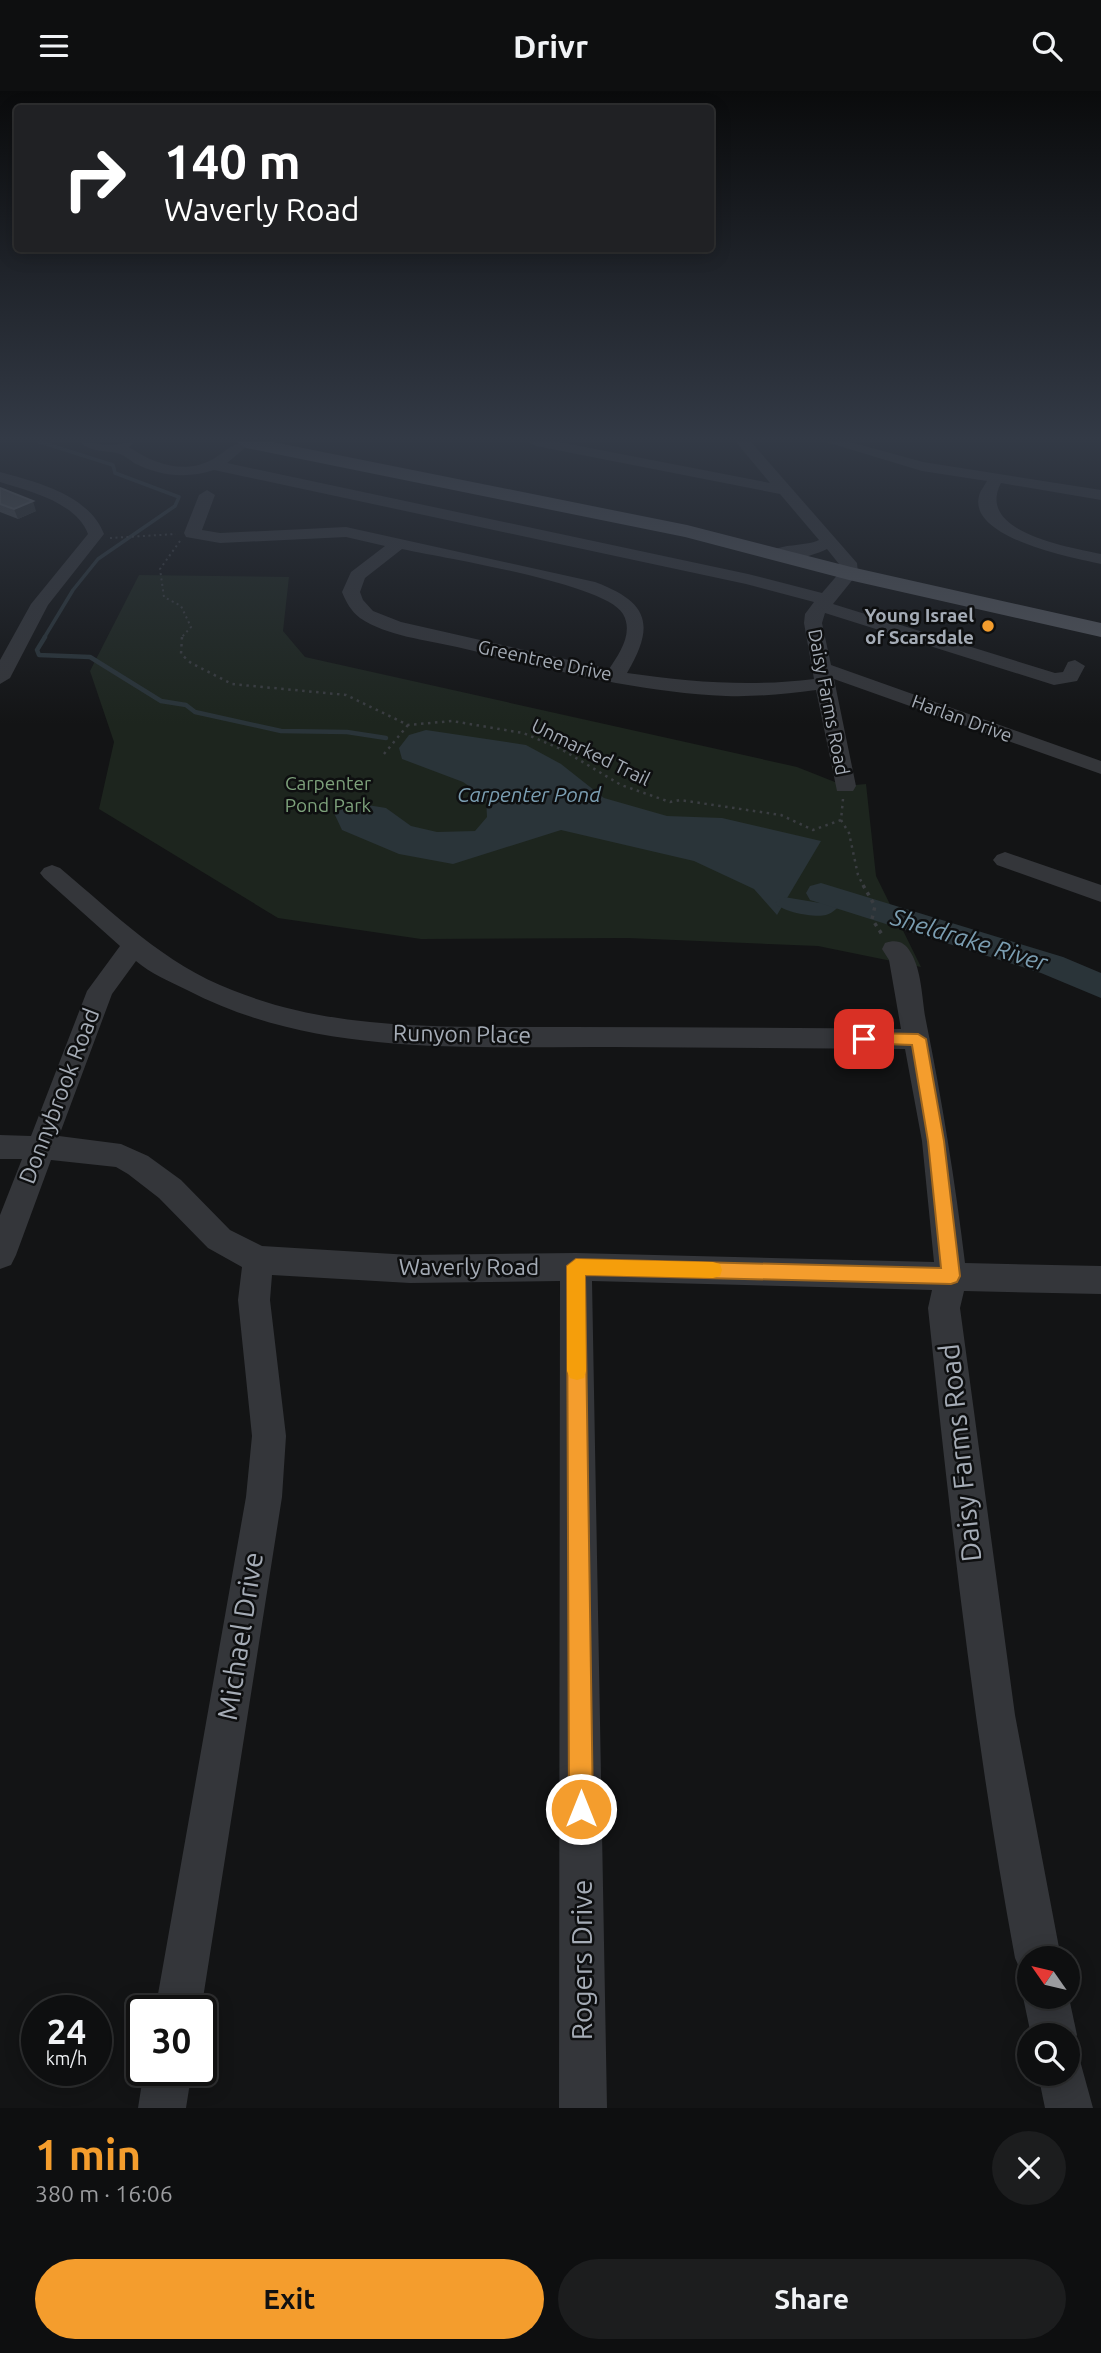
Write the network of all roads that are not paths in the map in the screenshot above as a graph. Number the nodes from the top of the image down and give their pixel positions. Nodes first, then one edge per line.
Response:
1 (95, 536) edge
2 (205, 536) edge
3 (245, 536) edge
4 (361, 536) edge
5 (547, 536) edge
6 (703, 536) edge
7 (822, 536) edge
8 (1022, 536) edge
9 (827, 542) junction
10 (399, 543) junction
11 (778, 553) junction
12 (1101, 559) edge
13 (849, 573) junction
14 (824, 603) junction
15 (1101, 630) edge
16 (1075, 666) dead end
17 (2, 672) edge
18 (616, 674) junction
19 (824, 676) junction
20 (1101, 768) edge
21 (845, 786) road end
22 (1004, 860) dead end
23 (52, 873) dead end
24 (1101, 894) edge
25 (134, 946) junction
26 (894, 949) dead end
27 (918, 1039) junction
28 (0, 1147) edge
29 (38, 1147) junction
30 (0, 1255) edge
31 (258, 1260) junction
32 (576, 1266) junction
33 (951, 1276) junction
34 (1101, 1280) edge
35 (1036, 1946) edge
36 (181, 1995) edge
37 (165, 2086) edge
38 (1064, 2086) edge
39 (162, 2108) edge
40 (583, 2108) edge
41 (1069, 2108) edge

1 - 17 street
2 - 3 street
4 - 10 street
5 - 14 street
6 - 11 main road
7 - 9 street
8 - 12 street
9 - 11 street
9 - 13 street
10 - 18 street
10 - 18 street, Greentree Drive
11 - 13 main road
13 - 14 street, Daisy Farms Road
13 - 15 main road
14 - 16 street
14 - 19 street, Daisy Farms Road
18 - 19 street, Greentree Drive
19 - 20 street, Harlan Drive
19 - 21 street, Daisy Farms Road
22 - 24 street
23 - 25 street, Runyon Place
25 - 27 street, Runyon Place
25 - 29 street, Donnybrook Road
26 - 27 street, Daisy Farms Road
27 - 33 street, Daisy Farms Road
28 - 29 street, Waverly Road
29 - 30 street, Donnybrook Road
29 - 31 street, Waverly Road
31 - 32 street, Waverly Road
31 - 36 street, Michael Drive
32 - 33 street, Waverly Road
32 - 40 street, Rogers Drive
33 - 34 street, Waverly Road
33 - 35 street, Daisy Farms Road
37 - 39 street
38 - 41 street

